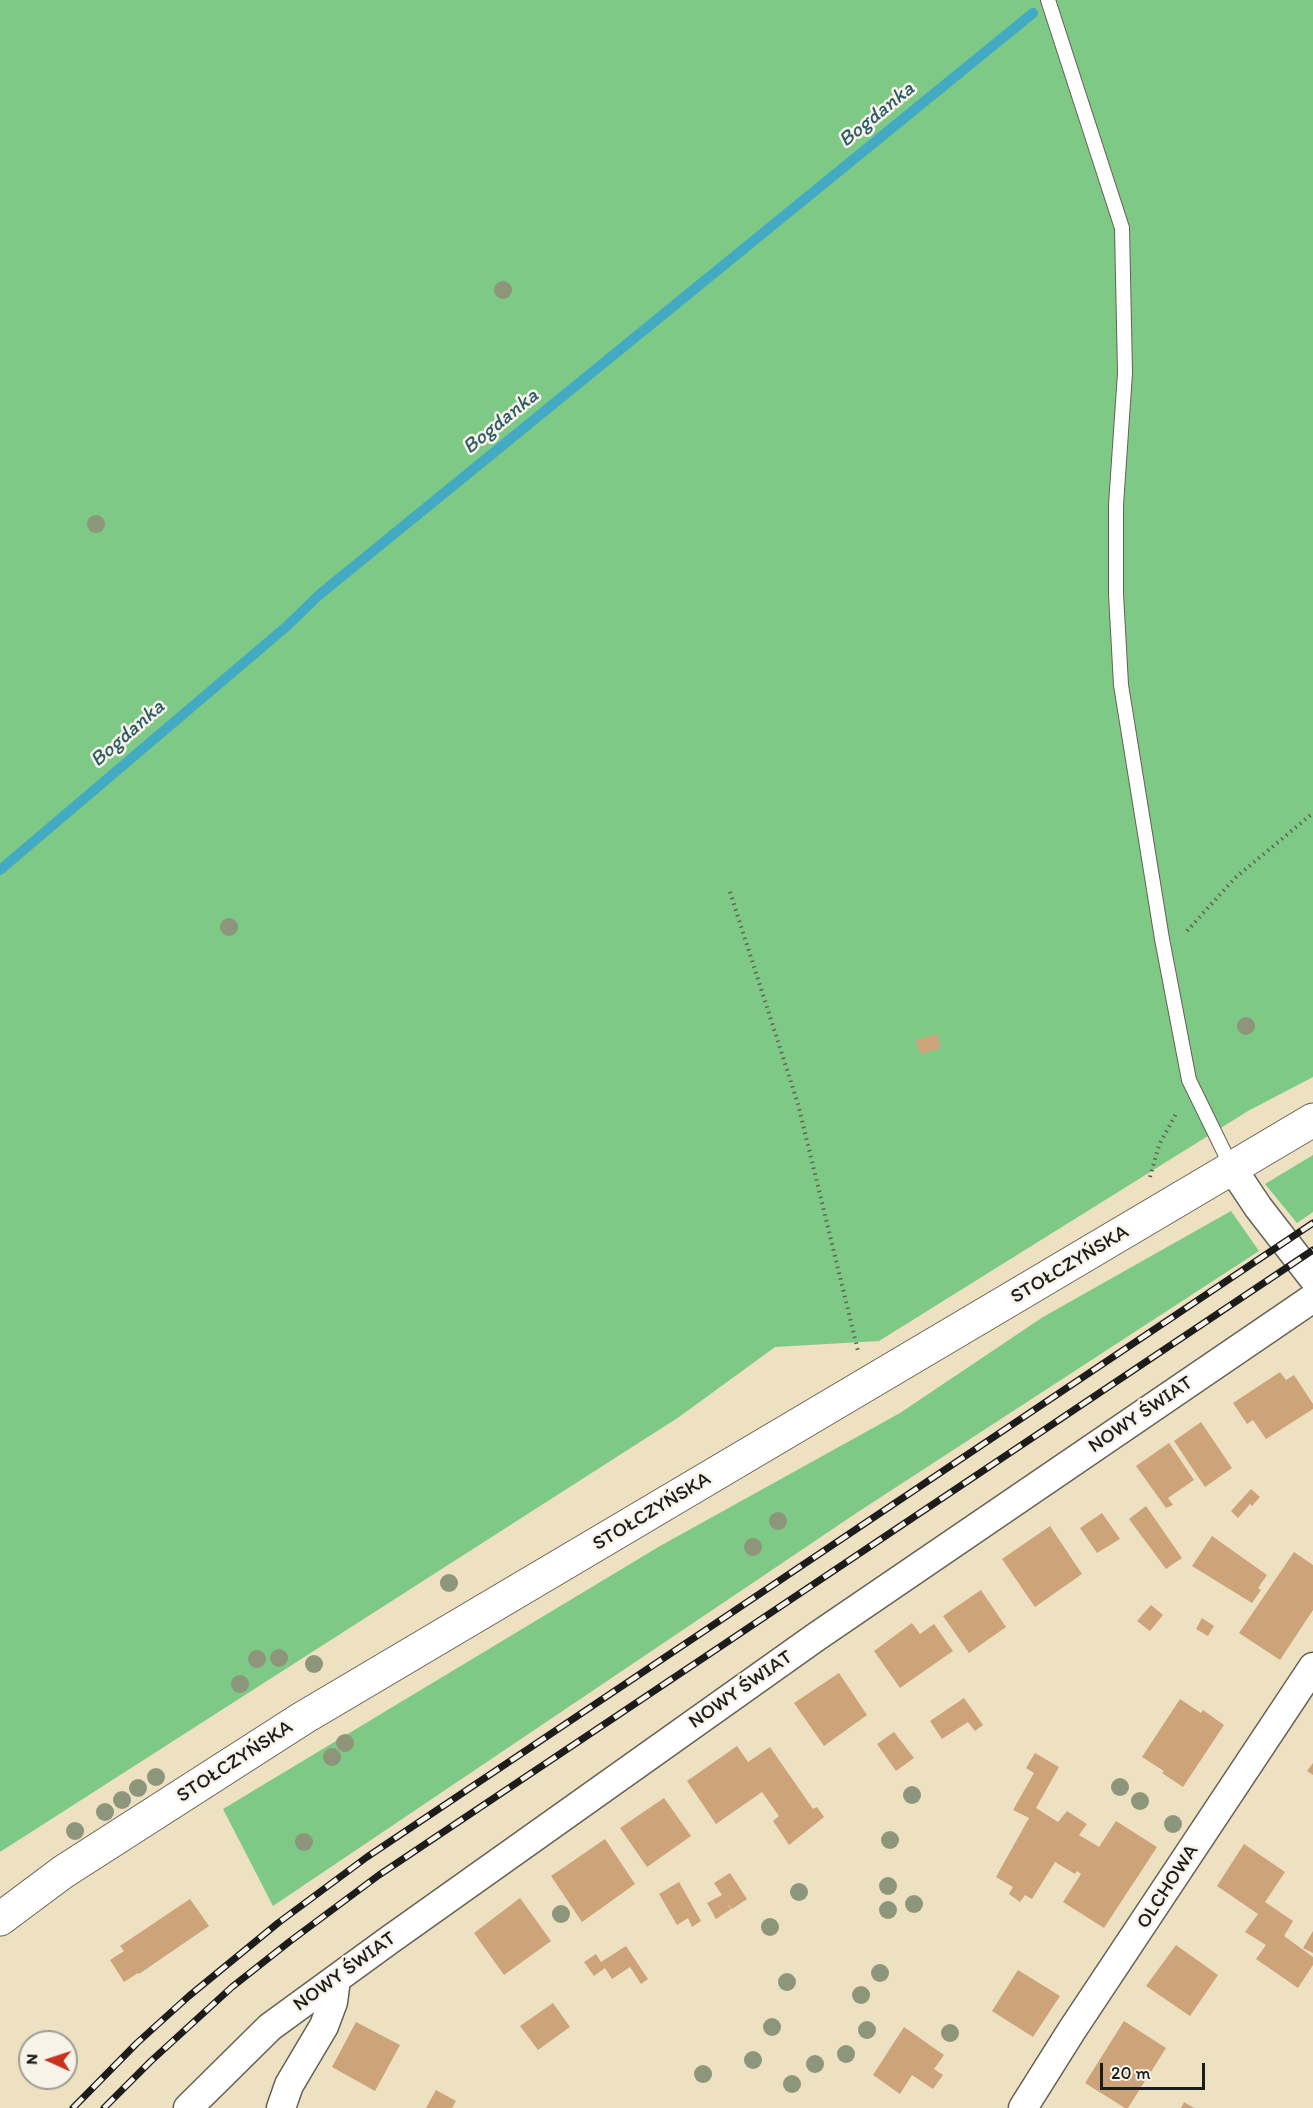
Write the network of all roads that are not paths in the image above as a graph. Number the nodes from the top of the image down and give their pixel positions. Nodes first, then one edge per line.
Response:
1 (1048, 0) edge
2 (1313, 1120) edge
3 (1232, 1168) junction
4 (1313, 1278) edge
5 (1313, 1298) edge
6 (1313, 1667) edge
7 (0, 1920) edge
8 (336, 1979) junction
9 (203, 2104) edge
10 (281, 2108) edge
11 (1023, 2108) edge

1 - 3 lane
2 - 3 street, STOŁCZYŃSKA
3 - 4 street
3 - 7 street, STOŁCZYŃSKA
5 - 8 street, NOWY ŚWIAT
6 - 11 street, OLCHOWA
8 - 9 street, NOWY ŚWIAT
8 - 10 street

